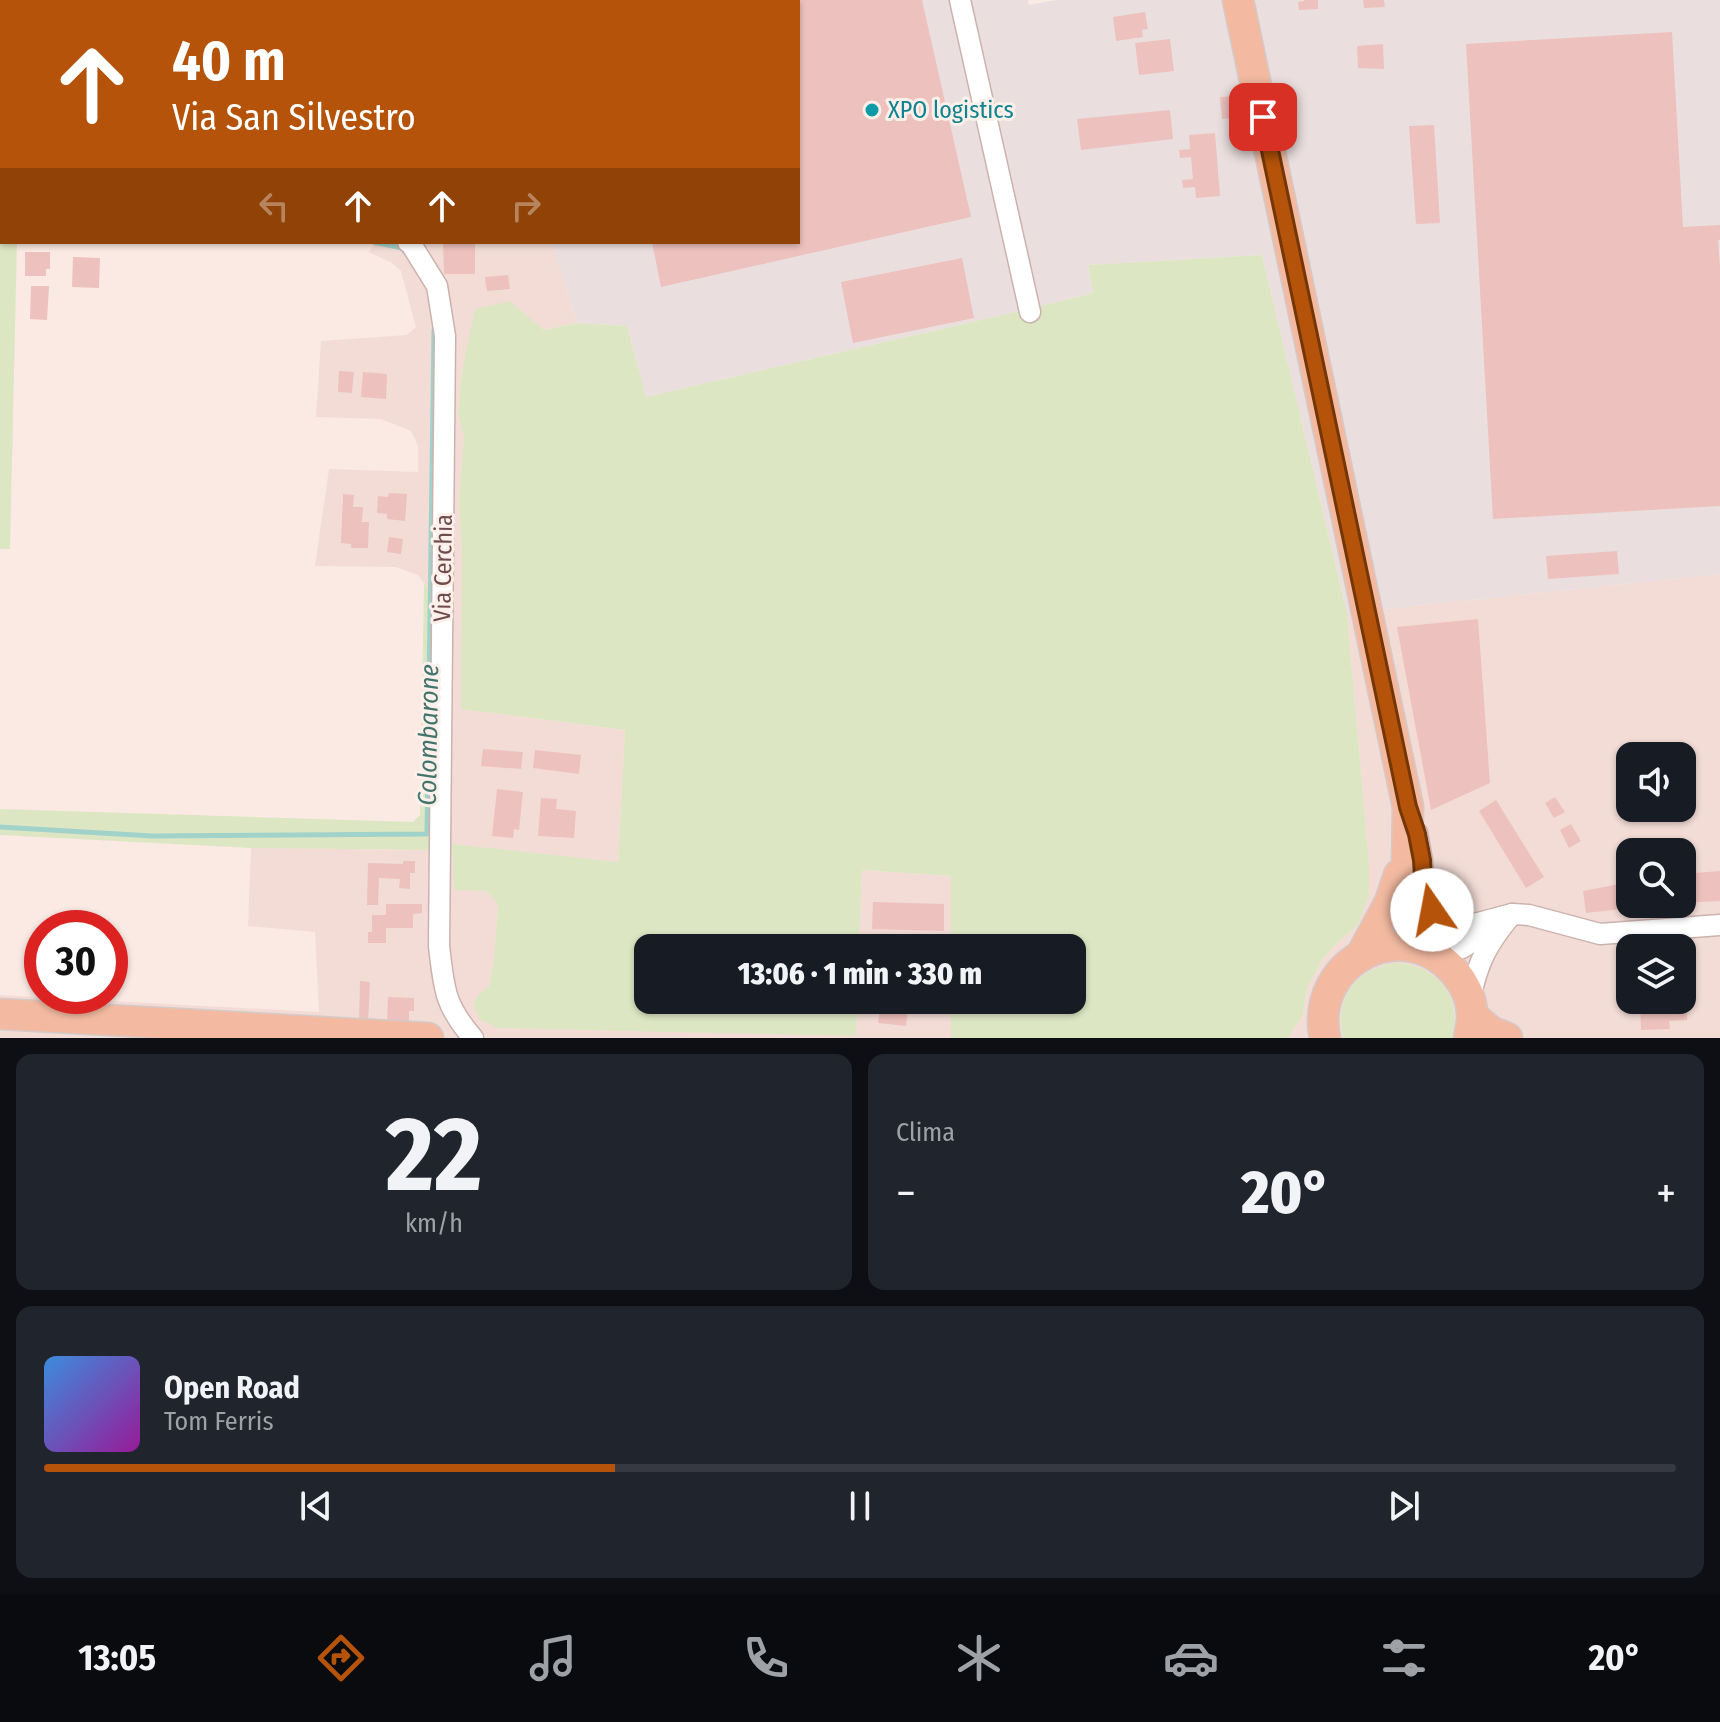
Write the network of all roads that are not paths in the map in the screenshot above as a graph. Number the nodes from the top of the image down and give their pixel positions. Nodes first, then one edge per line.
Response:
1 (960, 0) edge
2 (1238, 0) edge
3 (411, 244) edge
4 (1030, 312) dead end
5 (1408, 807) junction
6 (1407, 850) junction
7 (1512, 914) junction
8 (1720, 925) edge
9 (1424, 951) junction
10 (1362, 954) junction
11 (0, 1014) edge
12 (1470, 1018) edge
13 (139, 1030) edge
14 (250, 1033) edge
15 (195, 1034) edge
16 (1321, 1034) edge
17 (428, 1038) edge
18 (473, 1038) edge
19 (1507, 1038) edge

1 - 4 street
2 - 5 main road
3 - 18 street, Via Cerchia
5 - 6 main road
5 - 7 street
6 - 9 main road
6 - 10 main road
7 - 8 street
7 - 9 street
7 - 12 street
9 - 10 main road
9 - 12 main road
10 - 16 main road
11 - 13 main road
12 - 19 main road
13 - 15 main road
14 - 15 main road
14 - 17 main road

